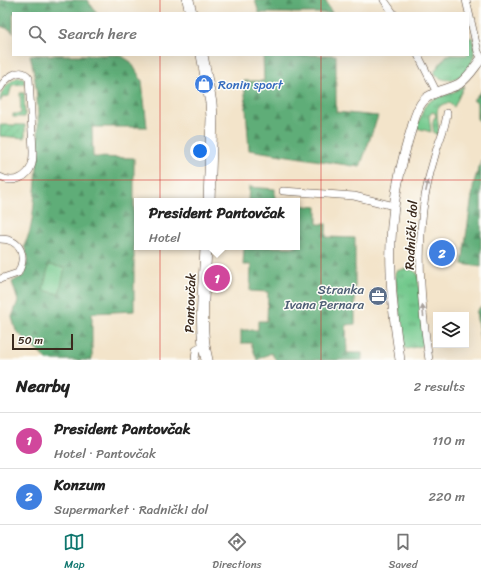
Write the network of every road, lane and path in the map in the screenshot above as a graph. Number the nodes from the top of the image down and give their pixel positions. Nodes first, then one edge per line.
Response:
1 (188, 0) edge
2 (384, 0) edge
3 (466, 0) edge
4 (191, 12) edge
5 (392, 12) edge
6 (469, 12) edge
7 (469, 13) edge
8 (202, 56) edge
9 (418, 56) edge
10 (481, 58) edge
11 (0, 88) edge
12 (437, 93) junction
13 (447, 113) dead end
14 (0, 178) edge
15 (283, 191) dead end
16 (209, 198) edge
17 (394, 206) junction
18 (0, 239) edge
19 (206, 250) edge
20 (0, 279) edge
21 (204, 346) junction
22 (195, 360) edge
23 (207, 360) edge
24 (400, 360) edge
25 (429, 360) edge

1 - 4 main road
2 - 5 street
3 - 6 street
7 - 10 street
8 - 16 main road
9 - 12 street
10 - 12 street
11 - 14 street
12 - 17 street
25 -> 13 street, Radnički dol
15 - 17 street
17 - 24 street
18 - 20 street
19 - 21 main road, Pantovčak
21 - 22 street
21 - 23 main road, Pantovčak

